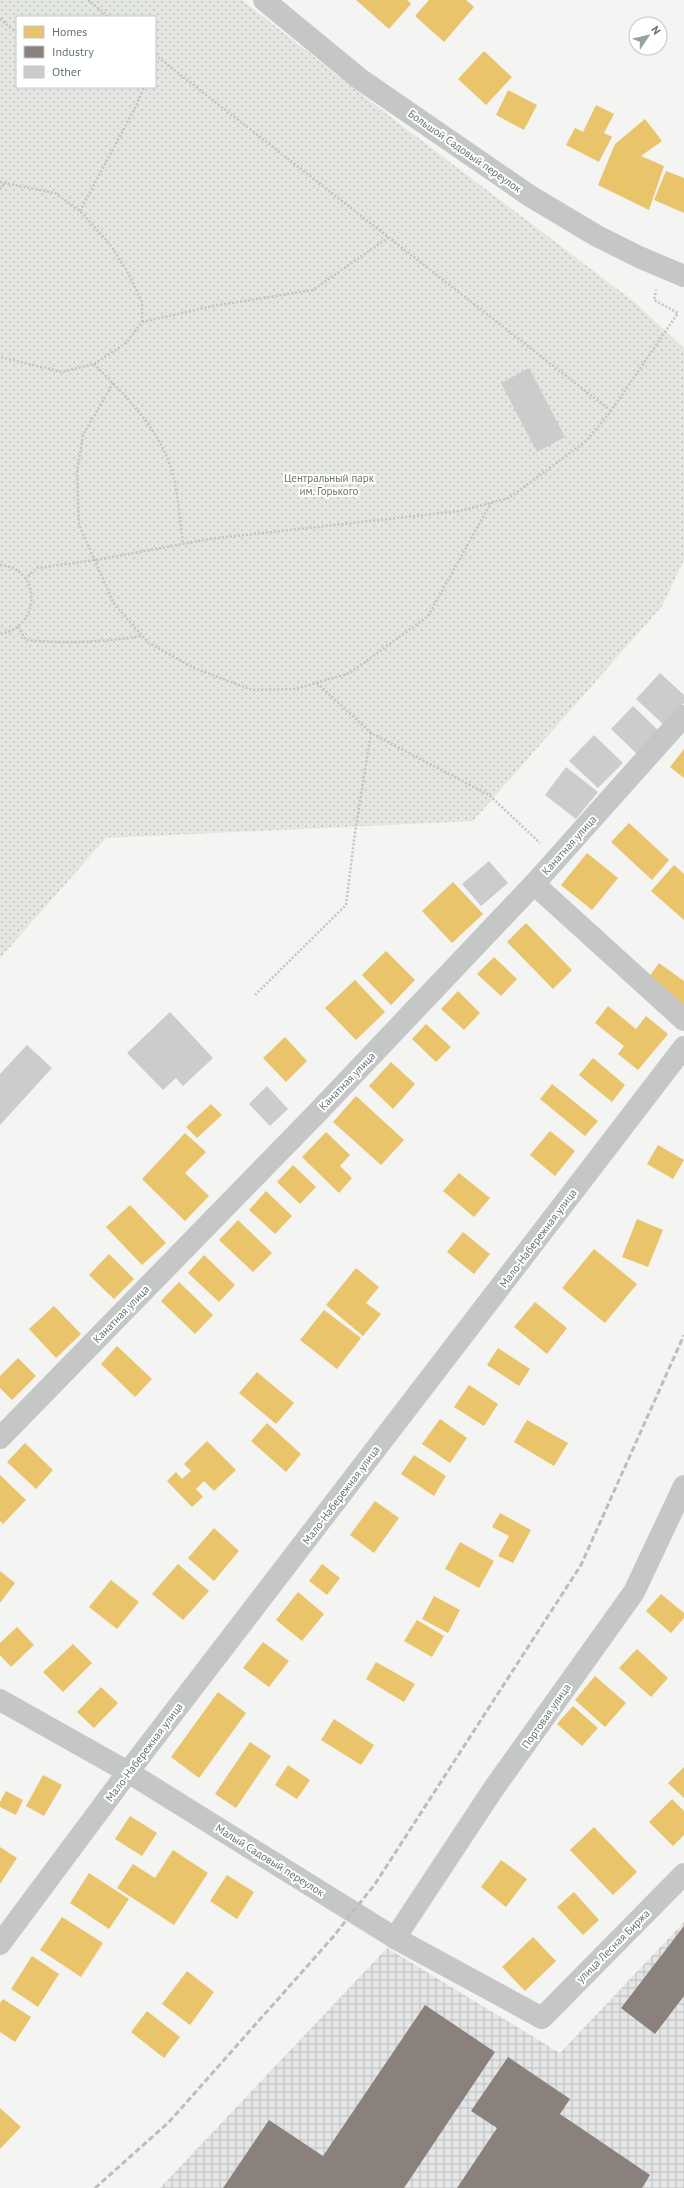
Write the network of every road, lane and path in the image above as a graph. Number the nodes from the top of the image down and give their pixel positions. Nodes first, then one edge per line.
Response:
1 (88, 0) edge
2 (264, 0) edge
3 (108, 16) edge
4 (0, 19) edge
5 (16, 32) edge
6 (156, 56) edge
7 (144, 88) edge
8 (0, 182) edge
9 (6, 183) junction
10 (0, 189) edge
11 (80, 211) junction
12 (389, 237) junction
13 (661, 266) junction
14 (684, 276) edge
15 (142, 322) junction
16 (0, 357) edge
17 (94, 364) junction
18 (113, 383) junction
19 (611, 411) junction
20 (491, 502) junction
21 (183, 544) junction
22 (96, 560) junction
23 (0, 565) edge
24 (25, 579) junction
25 (18, 628) junction
26 (0, 634) edge
27 (142, 636) junction
28 (317, 682) junction
29 (684, 716) edge
30 (371, 733) junction
31 (557, 859) junction
32 (534, 884) junction
33 (255, 995) dead end
34 (684, 1020) edge
35 (684, 1047) edge
36 (0, 1438) edge
37 (684, 1486) edge
38 (0, 1700) edge
39 (128, 1772) junction
40 (684, 1874) edge
41 (395, 1938) junction
42 (0, 1944) edge
43 (542, 2018) joint

1 - 3 path
2 - 13 street, Большой Садовый переулок
4 - 5 path
6 - 12 path
7 - 11 path
8 - 9 path
9 - 10 path
9 - 11 path
11 - 15 path
12 - 15 path
12 - 19 path
13 - 14 street, Большой Садовый переулок
13 - 19 path
15 - 17 path
16 - 17 path
17 - 18 path
18 - 21 path
18 - 22 path
19 - 20 path
20 - 21 path
20 - 28 path
21 - 22 path
22 - 24 path
22 - 27 path
23 - 24 path
24 - 25 path
25 - 26 path
25 - 27 path
27 - 28 path
28 - 30 path
29 - 31 street, Канатная улица
30 - 31 path
30 - 33 path
31 - 32 street, Канатная улица
32 - 34 street
32 - 36 street, Канатная улица
35 - 39 street, Мало-Набережная улица
37 - 41 street, Портовая улица
38 - 39 street, Малый Садовый переулок
39 - 41 street, Малый Садовый переулок
39 - 42 street, Мало-Набережная улица
40 - 43 street, улица Лесная Биржа
41 - 43 street, Малый Садовый переулок

